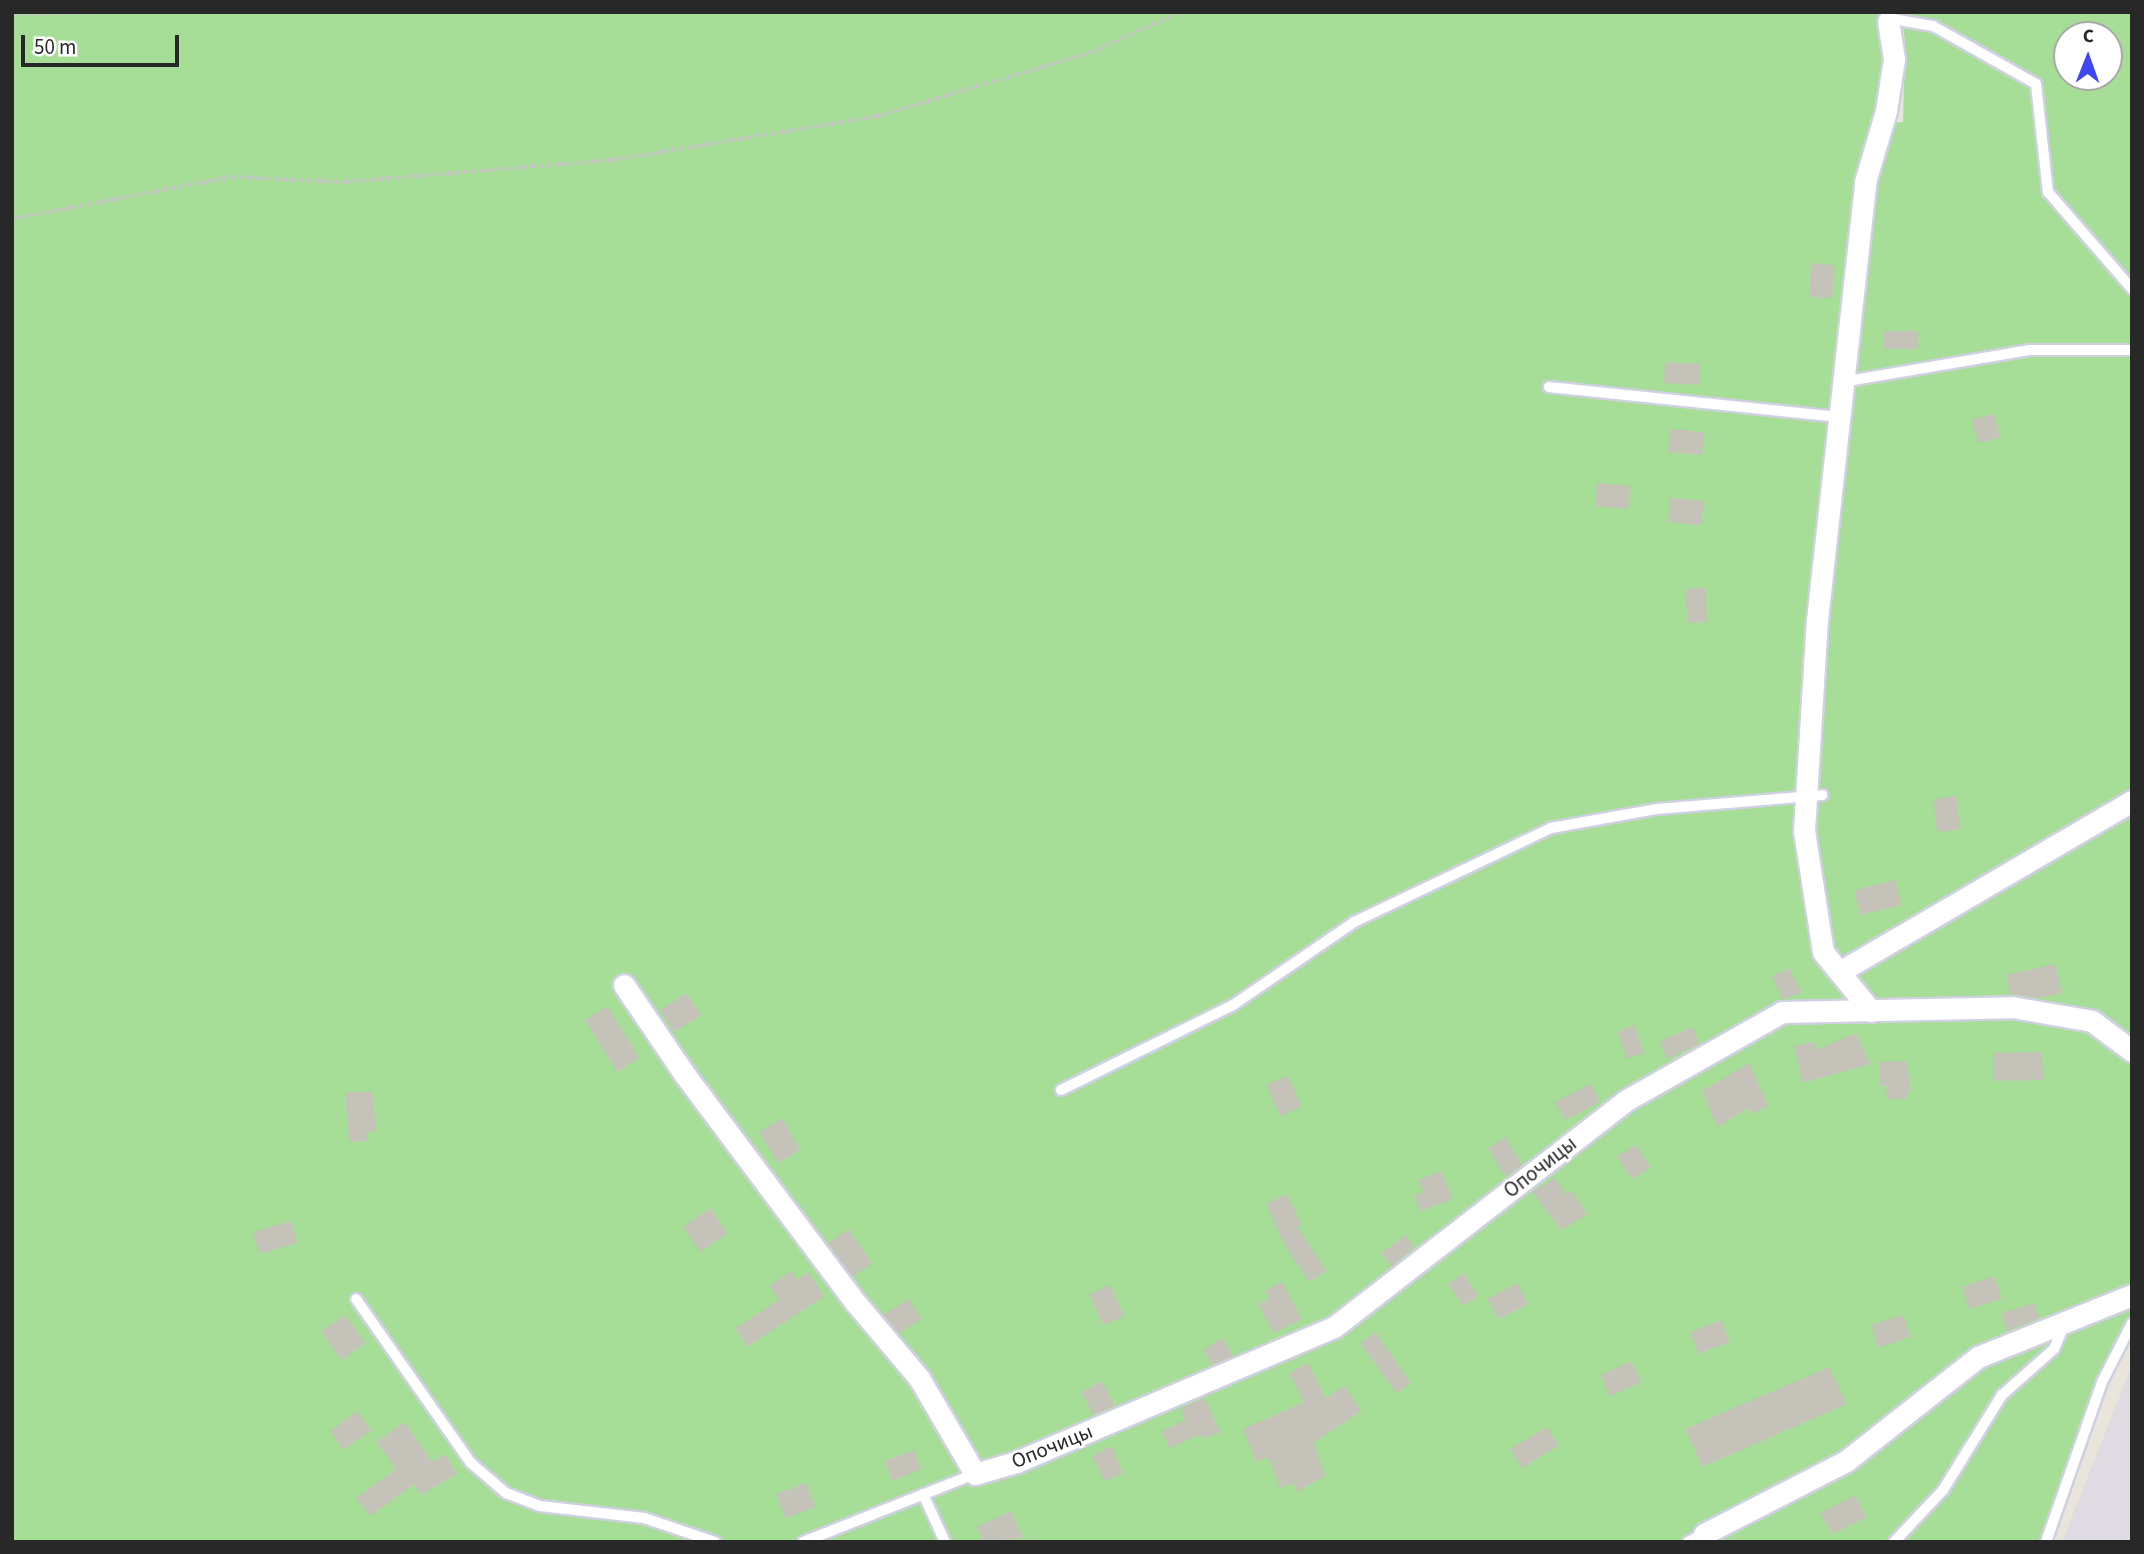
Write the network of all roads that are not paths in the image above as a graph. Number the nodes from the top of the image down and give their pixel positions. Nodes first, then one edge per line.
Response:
1 (1886, 16) edge
2 (2132, 289) edge
3 (2132, 350) edge
4 (1842, 382) junction
5 (1549, 387) dead end
6 (1838, 417) junction
7 (1814, 796) junction
8 (2132, 801) edge
9 (1841, 971) junction
10 (624, 985) dead end
11 (1871, 1011) junction
12 (2132, 1051) edge
13 (1061, 1090) dead end
14 (2132, 1295) edge
15 (356, 1299) dead end
16 (2132, 1323) edge
17 (2064, 1325) junction
18 (975, 1474) junction
19 (923, 1494) junction
20 (1696, 1538) edge
21 (715, 1542) edge
22 (803, 1542) edge
23 (945, 1542) edge
24 (1894, 1542) edge
25 (2046, 1542) edge

1 - 2 lane
1 - 4 street
3 - 4 lane
4 - 6 street
5 - 6 lane
6 - 7 street
7 - 9 street
7 - 13 lane
8 - 9 street
9 - 11 street
10 - 18 street
11 - 12 street, Опочицы
11 - 18 street, Опочицы
14 - 17 street
15 - 21 lane
16 - 25 lane
17 - 20 street
17 - 24 lane
18 - 19 lane
19 - 22 lane
19 - 23 lane

